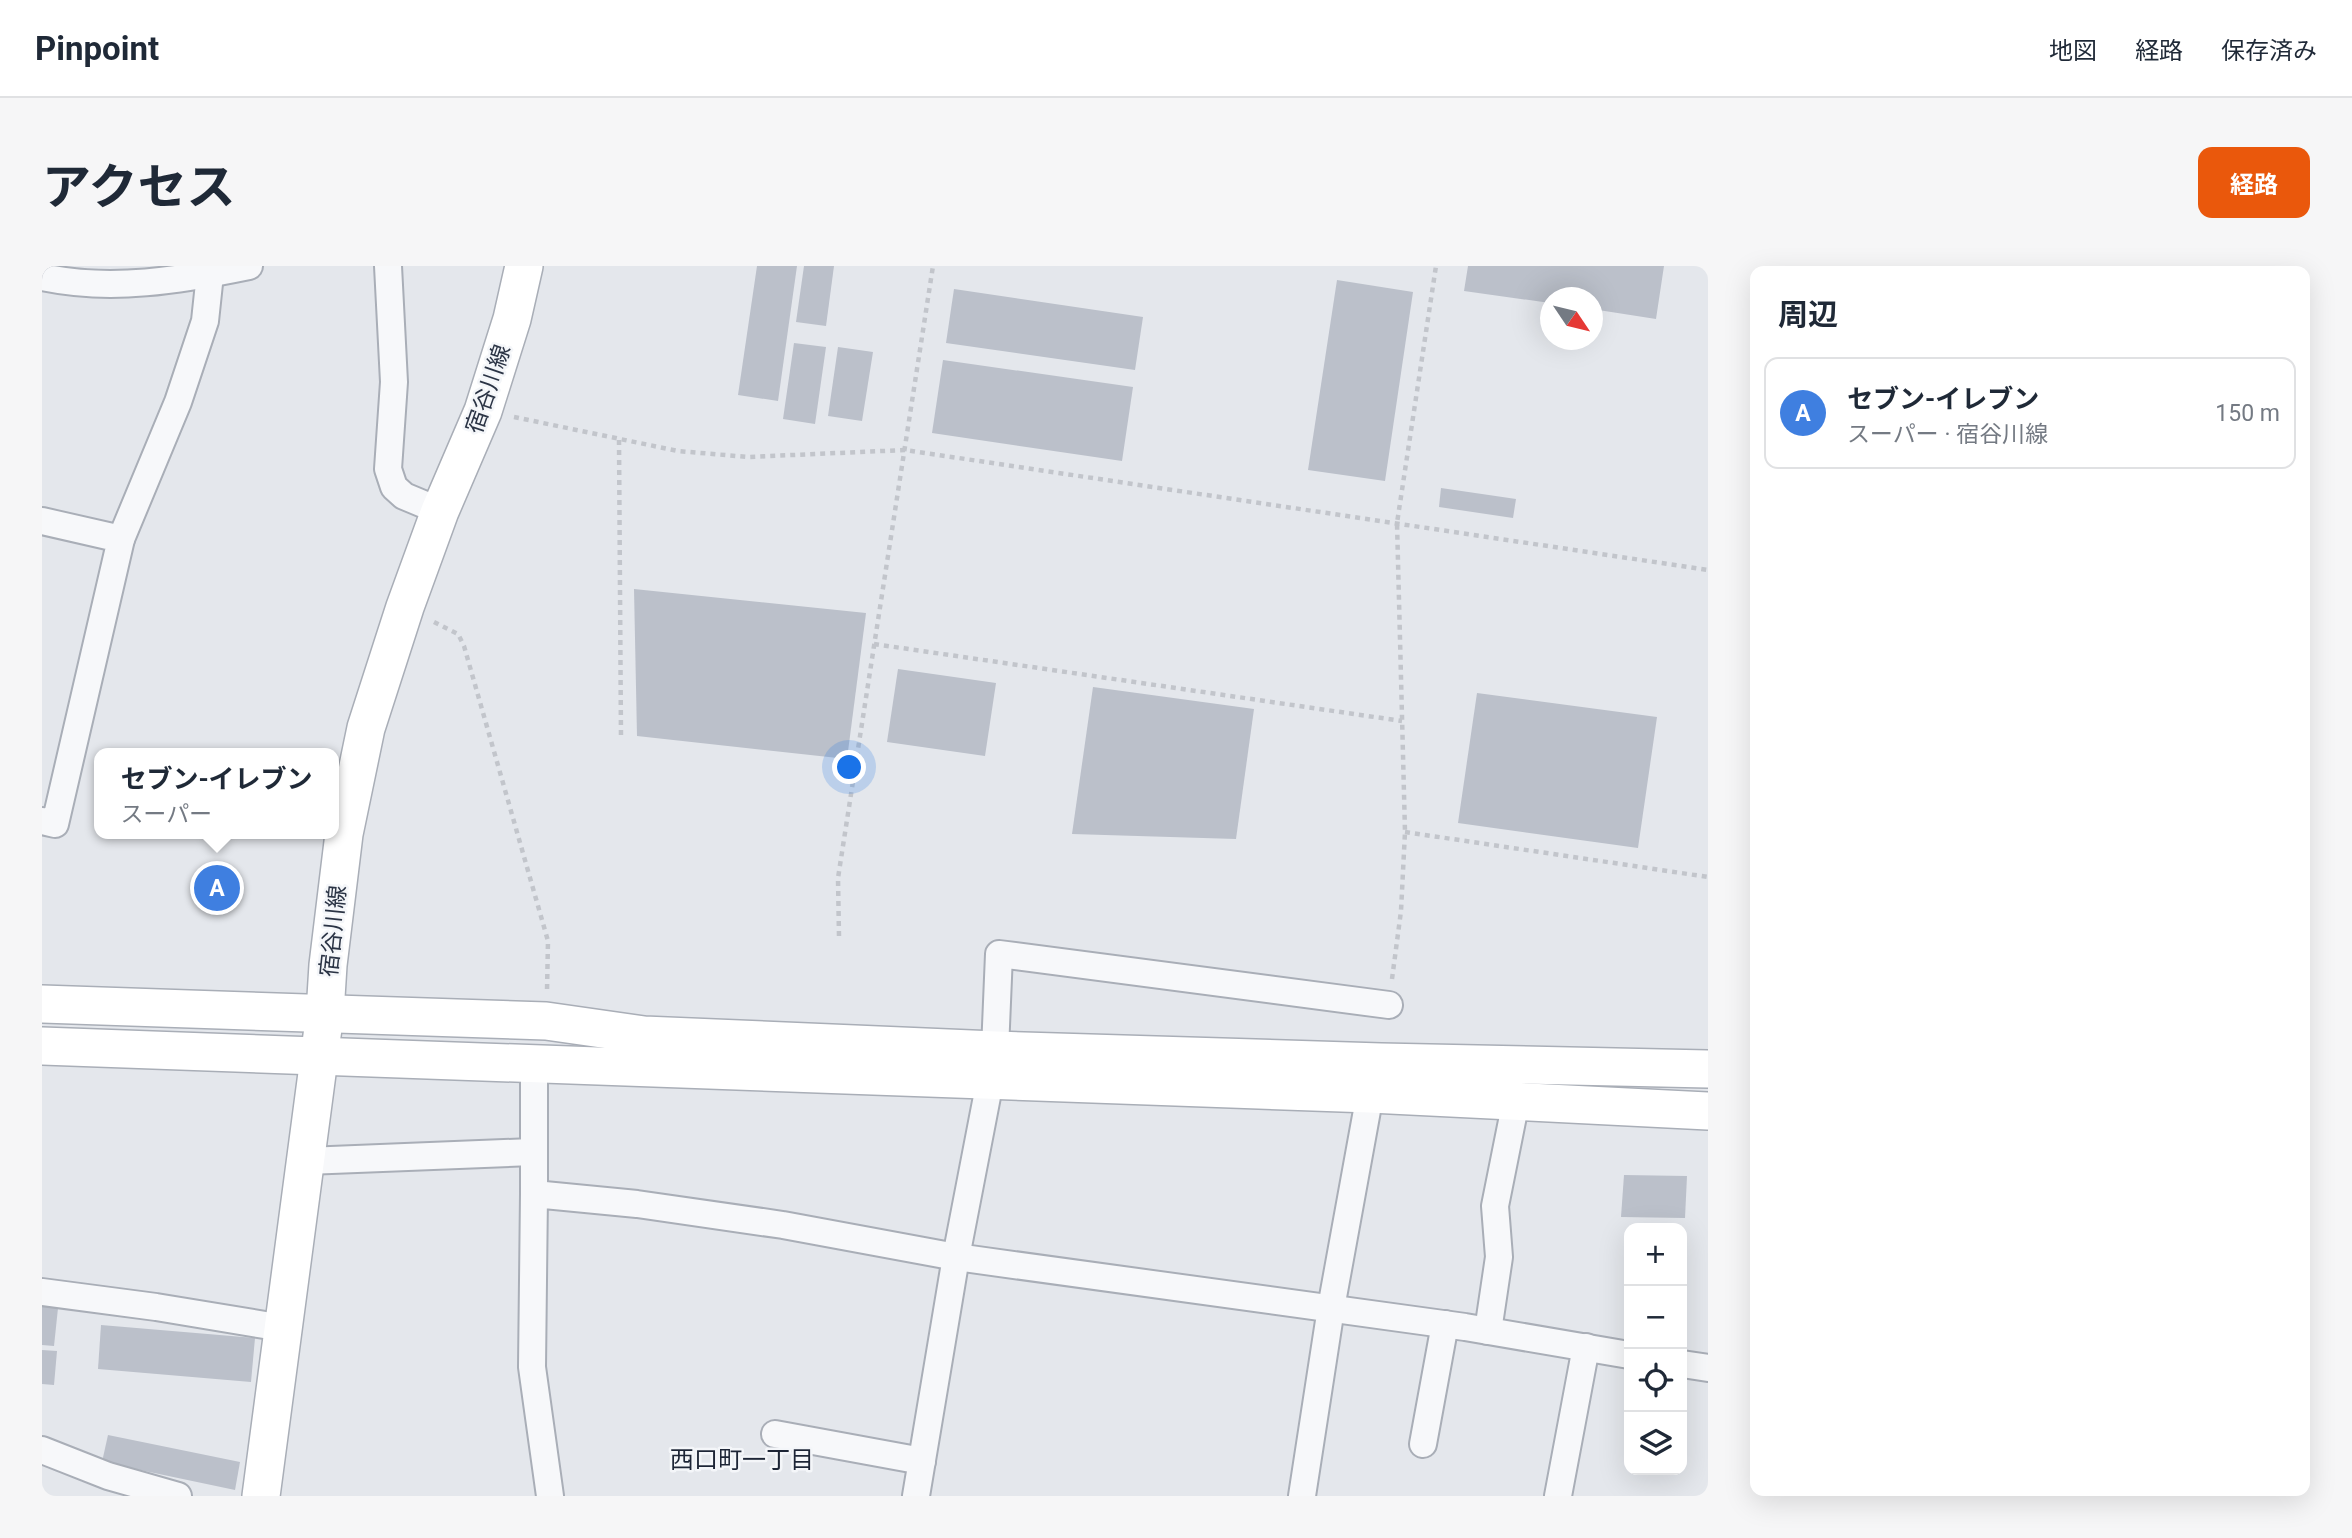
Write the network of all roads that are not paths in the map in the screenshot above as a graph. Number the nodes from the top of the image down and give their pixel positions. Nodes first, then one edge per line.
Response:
1 (249, 266) edge
2 (388, 266) edge
3 (524, 266) edge
4 (210, 274) junction
5 (42, 277) edge
6 (440, 511) junction
7 (42, 521) edge
8 (121, 539) junction
9 (42, 821) edge
10 (42, 1004) edge
11 (1389, 1005) road end
12 (325, 1013) junction
13 (42, 1046) edge
14 (319, 1055) junction
15 (534, 1065) junction
16 (993, 1066) junction
17 (1708, 1069) edge
18 (1370, 1094) junction
19 (1516, 1101) junction
20 (1708, 1111) edge
21 (532, 1152) junction
22 (306, 1161) junction
23 (534, 1194) junction
24 (956, 1257) junction
25 (42, 1292) edge
26 (1331, 1308) junction
27 (1445, 1324) junction
28 (283, 1328) junction
29 (1488, 1331) junction
30 (1586, 1347) junction
31 (1624, 1354) edge
32 (1687, 1365) edge
33 (1708, 1368) edge
34 (775, 1434) dead end
35 (1423, 1444) dead end
36 (42, 1450) edge
37 (922, 1461) junction
38 (178, 1496) edge
39 (261, 1496) edge
40 (550, 1496) edge
41 (916, 1496) edge
42 (1302, 1496) edge
43 (1558, 1496) edge

1 - 4 street
2 - 6 street
3 - 6 street, 宿谷川線
4 - 5 street
4 - 8 street
6 - 12 street, 宿谷川線
7 - 8 street
8 - 9 street
10 - 12 street
11 - 16 street
12 - 14 street, 宿谷川線
12 - 16 street
13 - 14 street
14 - 15 street
14 - 22 street, 宿谷川線
15 - 16 street
15 - 21 street
16 - 17 street
16 - 18 street
16 - 24 street
18 - 19 street
18 - 26 street
19 - 20 street
19 - 29 street
21 - 22 street
21 - 23 street
22 - 28 street, 宿谷川線
23 - 24 street
23 - 40 street
24 - 26 street
24 - 37 street
25 - 28 street
26 - 27 street
26 - 42 street
27 - 29 street
27 - 35 street
28 - 39 street, 宿谷川線
29 - 30 street
30 - 31 street
30 - 43 street
32 - 33 street
34 - 37 street
36 - 38 street
37 - 41 street

